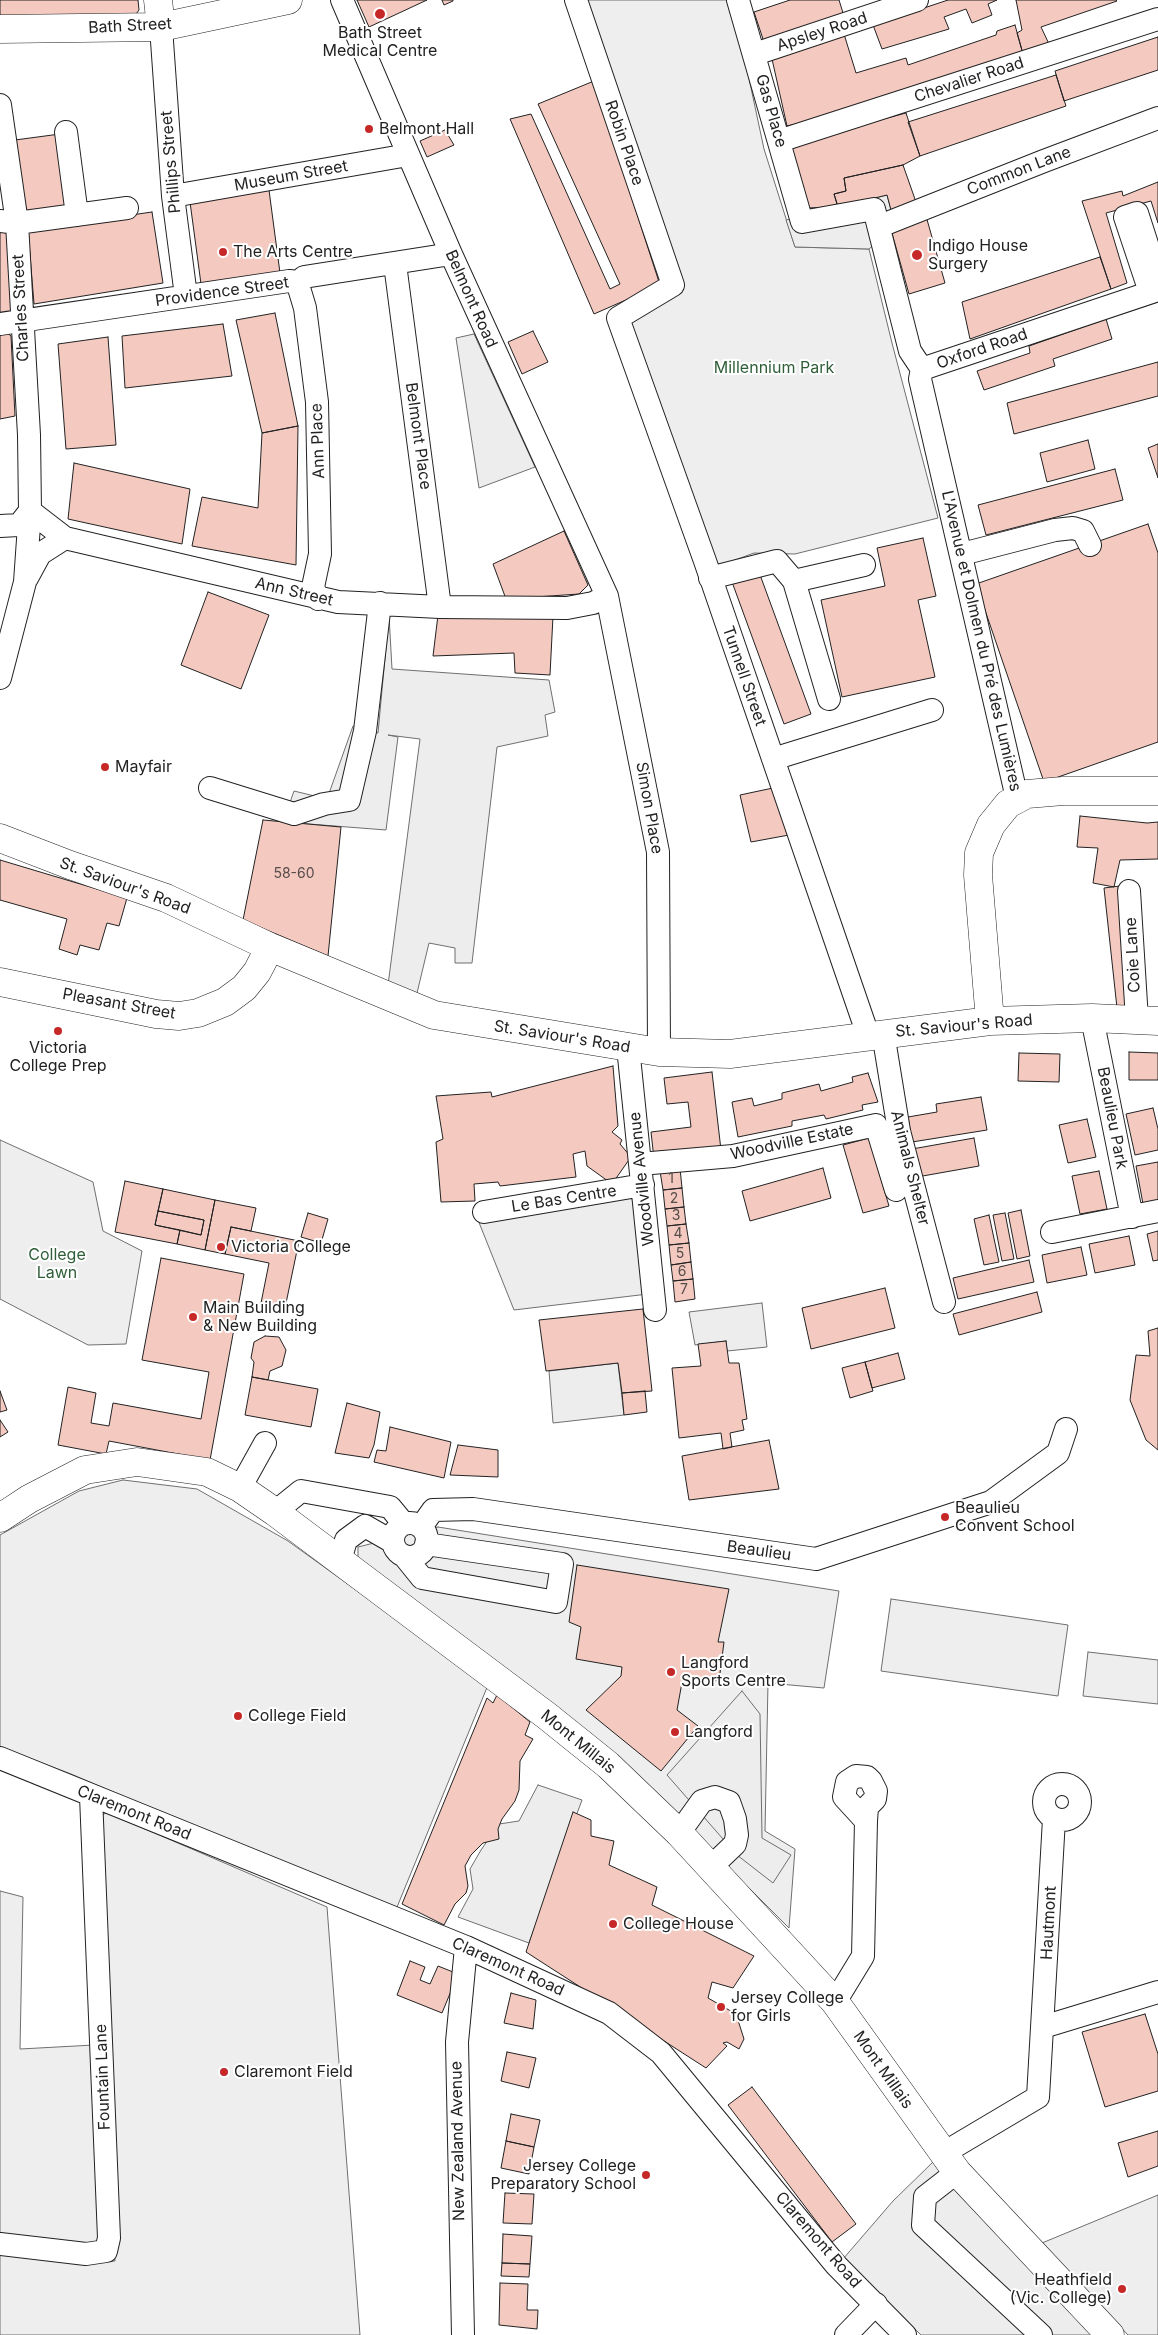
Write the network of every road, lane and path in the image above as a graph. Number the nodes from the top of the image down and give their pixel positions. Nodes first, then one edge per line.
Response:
1 (158, 0) edge
2 (342, 0) edge
3 (576, 0) edge
4 (738, 0) edge
5 (917, 0) edge
6 (278, 1) edge
7 (1158, 19) edge
8 (161, 27) junction
9 (0, 29) edge
10 (755, 54) junction
11 (0, 105) edge
12 (1158, 118) edge
13 (66, 132) dead end
14 (779, 140) junction
15 (408, 156) junction
16 (173, 196) junction
17 (127, 208) dead end
18 (78, 215) junction
19 (8, 222) edge
20 (802, 222) joint
21 (880, 226) junction
22 (450, 254) junction
23 (395, 264) junction
24 (299, 282) junction
25 (1155, 287) edge
26 (186, 296) junction
27 (618, 318) joint
28 (11, 322) edge
29 (922, 369) junction
30 (30, 511) junction
31 (0, 526) edge
32 (65, 538) junction
33 (1090, 545) dead end
34 (962, 554) junction
35 (864, 565) dead end
36 (710, 578) junction
37 (794, 581) junction
38 (25, 582) junction
39 (607, 596) junction
40 (318, 599) junction
41 (380, 604) junction
42 (440, 607) junction
43 (0, 678) edge
44 (829, 699) dead end
45 (932, 710) dead end
46 (773, 759) junction
47 (210, 788) dead end
48 (1158, 791) edge
49 (1017, 798) junction
50 (0, 838) edge
51 (1129, 891) dead end
52 (270, 947) junction
53 (0, 982) edge
54 (1092, 1018) junction
55 (990, 1021) junction
56 (1147, 1021) edge
57 (875, 1034) junction
58 (628, 1048) junction
59 (659, 1052) junction
60 (642, 1175) junction
61 (896, 1190) dead end
62 (1158, 1211) edge
63 (484, 1212) dead end
64 (1132, 1218) junction
65 (1052, 1232) dead end
66 (944, 1302) dead end
67 (655, 1310) dead end
68 (1066, 1429) dead end
69 (265, 1444) dead end
70 (240, 1488) junction
71 (275, 1512) junction
72 (0, 1518) edge
73 (410, 1539) junction
74 (340, 1561) junction
75 (0, 1758) edge
76 (91, 1796) junction
77 (1054, 1819) dead end
78 (866, 1820) dead end
79 (680, 1833) junction
80 (712, 1866) junction
81 (466, 1947) junction
82 (1158, 1992) edge
83 (835, 2002) junction
84 (1043, 2027) junction
85 (949, 2163) junction
86 (0, 2244) edge
87 (876, 2304) junction
88 (463, 2335) edge
89 (846, 2335) edge
90 (906, 2335) edge
91 (1041, 2335) edge
92 (1110, 2335) edge

1 - 8 main road
2 - 15 street, Belmont Road
3 - 27 street, Robin Place
4 - 10 street, Gas Place
5 - 10 street, Apsley Road
6 - 8 main road, Bath Street
7 - 14 street, Chevalier Road
8 - 9 main road, Bath Street
8 - 16 street, Phillips Street
10 - 14 street, Gas Place
11 - 19 street, Charles Street
12 - 21 street, Common Lane
13 - 18 street
14 - 20 street, Gas Place
15 - 16 street, Museum Street
15 - 22 street, Belmont Road
16 - 26 street, Phillips Street
17 - 18 street
18 - 19 street
19 - 28 street, Charles Street
20 - 21 street, Oxford Road
21 - 29 street, Oxford Road
22 - 23 street, Providence Street
22 - 39 street, Belmont Road
23 - 24 street, Providence Street
23 - 42 street, Belmont Place
24 - 26 street, Providence Street
24 - 40 street, Ann Place
25 - 29 street, Oxford Road
26 - 28 street, Providence Street
27 - 36 street, Tunnell Street
28 - 30 street, Charles Street
29 - 34 street, L'Avenue et Dolmen du Pré des Lumières
30 - 31 street
30 - 32 street, Ann Street
30 - 38 street, Charles Street
32 - 38 street
32 - 40 street, Ann Street
33 - 34 street
34 - 49 street, L'Avenue et Dolmen du Pré des Lumières
35 - 37 street
36 - 37 street
36 - 46 street, Tunnell Street
37 - 44 street
38 - 43 street
39 - 42 street, Ann Street
39 - 59 street, Simon Place
40 - 41 street, Ann Street
41 - 42 street, Ann Street
41 - 47 street
45 - 46 street
46 - 57 street, Tunnell Street
48 - 49 main road
49 - 55 main road, L'Avenue et Dolmen du Pré des Lumières
50 - 52 main road, St. Saviour's Road
51 - 56 street, Coie Lane
52 - 53 main road, Pleasant Street
52 - 58 main road, St. Saviour's Road
54 - 55 main road, St. Saviour's Road
54 - 56 main road, St. Saviour's Road
54 - 64 street, Beaulieu Park
55 - 57 main road, St. Saviour's Road
57 - 59 main road, St. Saviour's Road
57 - 66 street, Animals Shelter
58 - 59 main road, St. Saviour's Road
58 - 60 street, Woodville Avenue
60 - 61 street, Woodville Estate
60 - 63 street, Le Bas Centre
60 - 67 street, Woodville Avenue
62 - 64 street
64 - 65 street
68 - 73 street, Beaulieu
69 - 70 street
70 - 71 main road, Mont Millais
70 - 72 main road, Mont Millais
71 - 73 street
71 - 74 main road, Mont Millais
73 - 73 street
73 - 74 street
74 - 79 main road, Mont Millais
75 - 76 street, Claremont Road
76 - 81 street, Claremont Road
76 - 86 street, Fountain Lane
77 - 84 street, Hautmont
78 - 83 street
79 - 80 main road, Mont Millais
79 - 80 street
80 - 83 main road, Mont Millais
81 - 87 street, Claremont Road
81 - 88 street, New Zealand Avenue
82 - 84 street
83 - 85 main road, Mont Millais
84 - 85 street, Hautmont
85 - 91 street
85 - 92 main road, Mont Millais
87 - 89 street
87 - 90 street, Claremont Road

